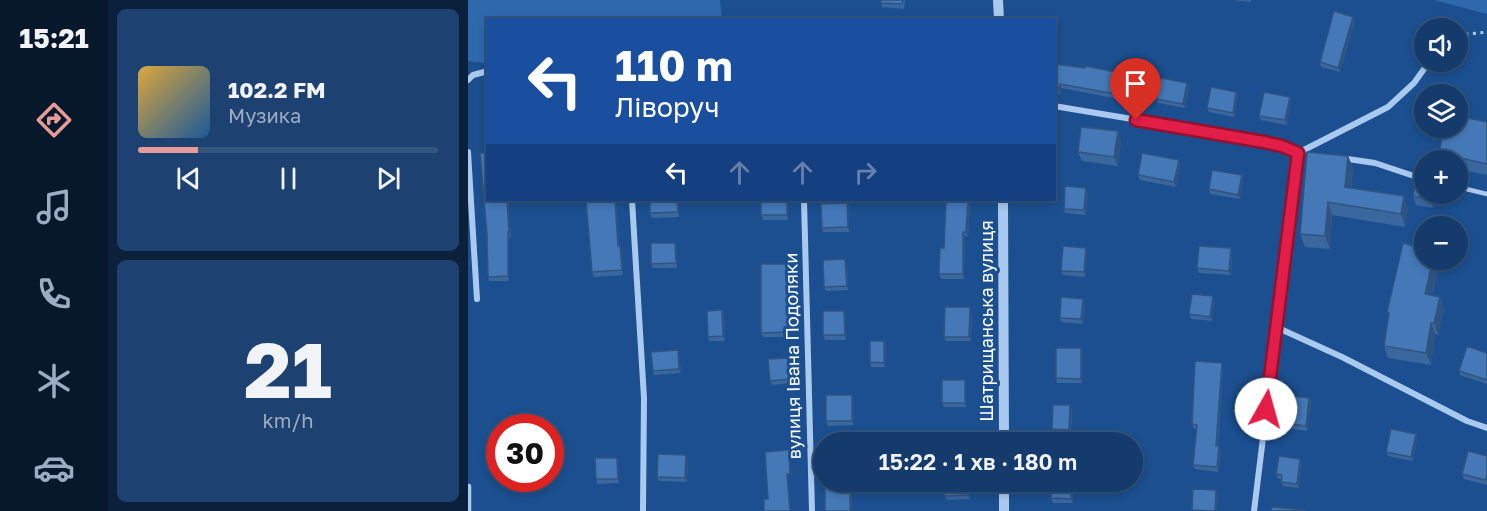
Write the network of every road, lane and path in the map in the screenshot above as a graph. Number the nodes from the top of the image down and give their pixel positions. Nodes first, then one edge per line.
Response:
1 (998, 0) edge
2 (999, 18) edge
3 (1487, 32) edge
4 (1468, 34) edge
5 (486, 72) edge
6 (1422, 72) edge
7 (468, 80) edge
8 (1056, 105) edge
9 (468, 152) edge
10 (1298, 153) junction
11 (1309, 154) edge
12 (1330, 156) edge
13 (1414, 176) edge
14 (1468, 189) edge
15 (1487, 194) edge
16 (633, 201) edge
17 (804, 201) edge
18 (1003, 201) edge
19 (477, 298) dead end
20 (1276, 327) junction
21 (1487, 428) edge
22 (1004, 432) edge
23 (469, 486) edge
24 (1004, 492) edge
25 (469, 511) edge
26 (643, 511) edge
27 (812, 511) edge
28 (1004, 511) edge
29 (1254, 511) edge

1 - 2 street
3 - 4 path
5 - 7 street
6 - 10 street
8 - 10 street
9 - 19 street
10 - 11 street
10 - 20 street
12 - 13 street
14 - 15 lane
16 - 26 street
17 - 27 street, вулиця Івана Подоляки
18 - 22 street, Шатрищанська вулиця
20 - 21 street
20 - 29 street
23 - 25 lane
24 - 28 street

